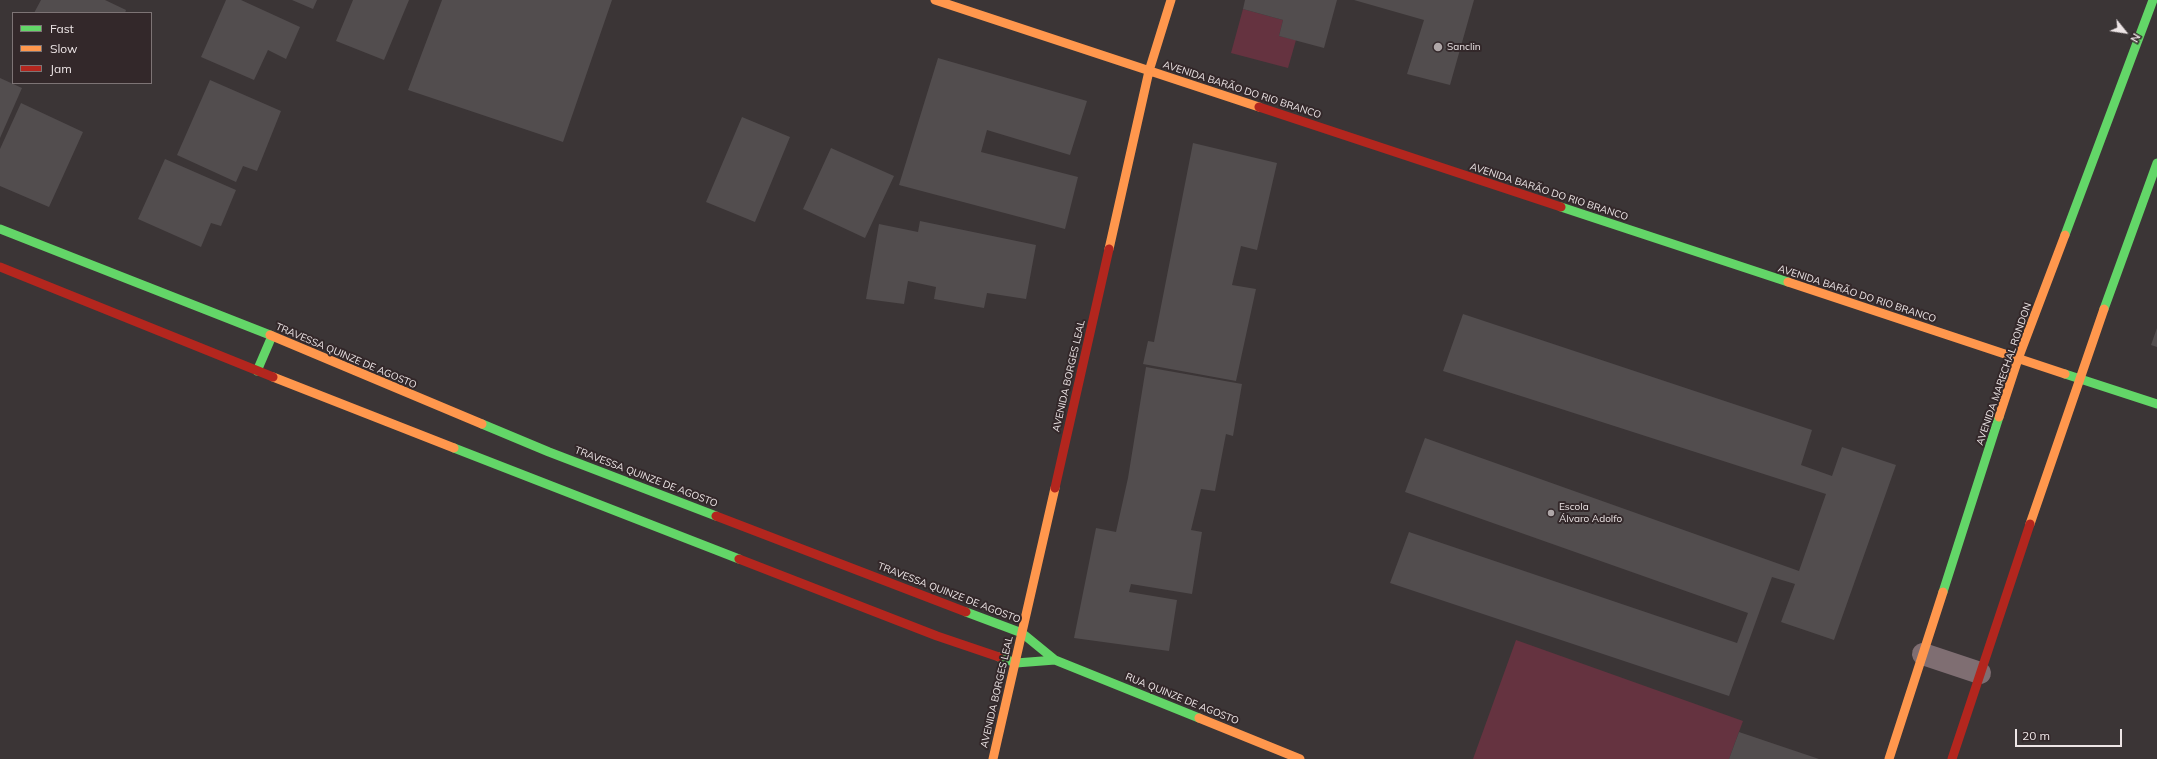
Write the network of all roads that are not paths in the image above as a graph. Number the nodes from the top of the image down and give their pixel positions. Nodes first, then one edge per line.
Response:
1 (935, 0) edge
2 (1172, 0) edge
3 (2153, 0) edge
4 (1148, 71) junction
5 (2157, 163) edge
6 (0, 229) edge
7 (0, 266) edge
8 (272, 336) junction
9 (2018, 359) junction
10 (257, 371) junction
11 (2079, 378) junction
12 (2157, 404) edge
13 (1022, 633) junction
14 (1923, 654) junction
15 (1055, 660) junction
16 (1016, 663) junction
17 (1980, 673) junction
18 (993, 759) edge
19 (1300, 759) edge
20 (1889, 759) edge
21 (1952, 759) edge

1 - 4 street, AVENIDA BARÃO DO RIO BRANCO
2 - 4 street, AVENIDA BORGES LEAL
3 - 9 street, AVENIDA MARECHAL RONDON
4 - 9 street, AVENIDA BARÃO DO RIO BRANCO
4 - 13 street, AVENIDA BORGES LEAL
5 - 11 street
6 - 8 street, TRAVESSA QUINZE DE AGOSTO
7 - 10 street
8 - 10 street
8 - 13 street, TRAVESSA QUINZE DE AGOSTO
9 - 11 street, AVENIDA BARÃO DO RIO BRANCO
9 - 14 street, AVENIDA MARECHAL RONDON
10 - 16 street
11 - 12 street, AVENIDA BARÃO DO RIO BRANCO
11 - 17 street
13 - 15 street, TRAVESSA QUINZE DE AGOSTO
13 - 16 street, AVENIDA BORGES LEAL
14 - 17 street
14 - 20 street, AVENIDA MARECHAL RONDON
15 - 16 street
15 - 19 street, RUA QUINZE DE AGOSTO
16 - 18 street, AVENIDA BORGES LEAL
17 - 21 street

